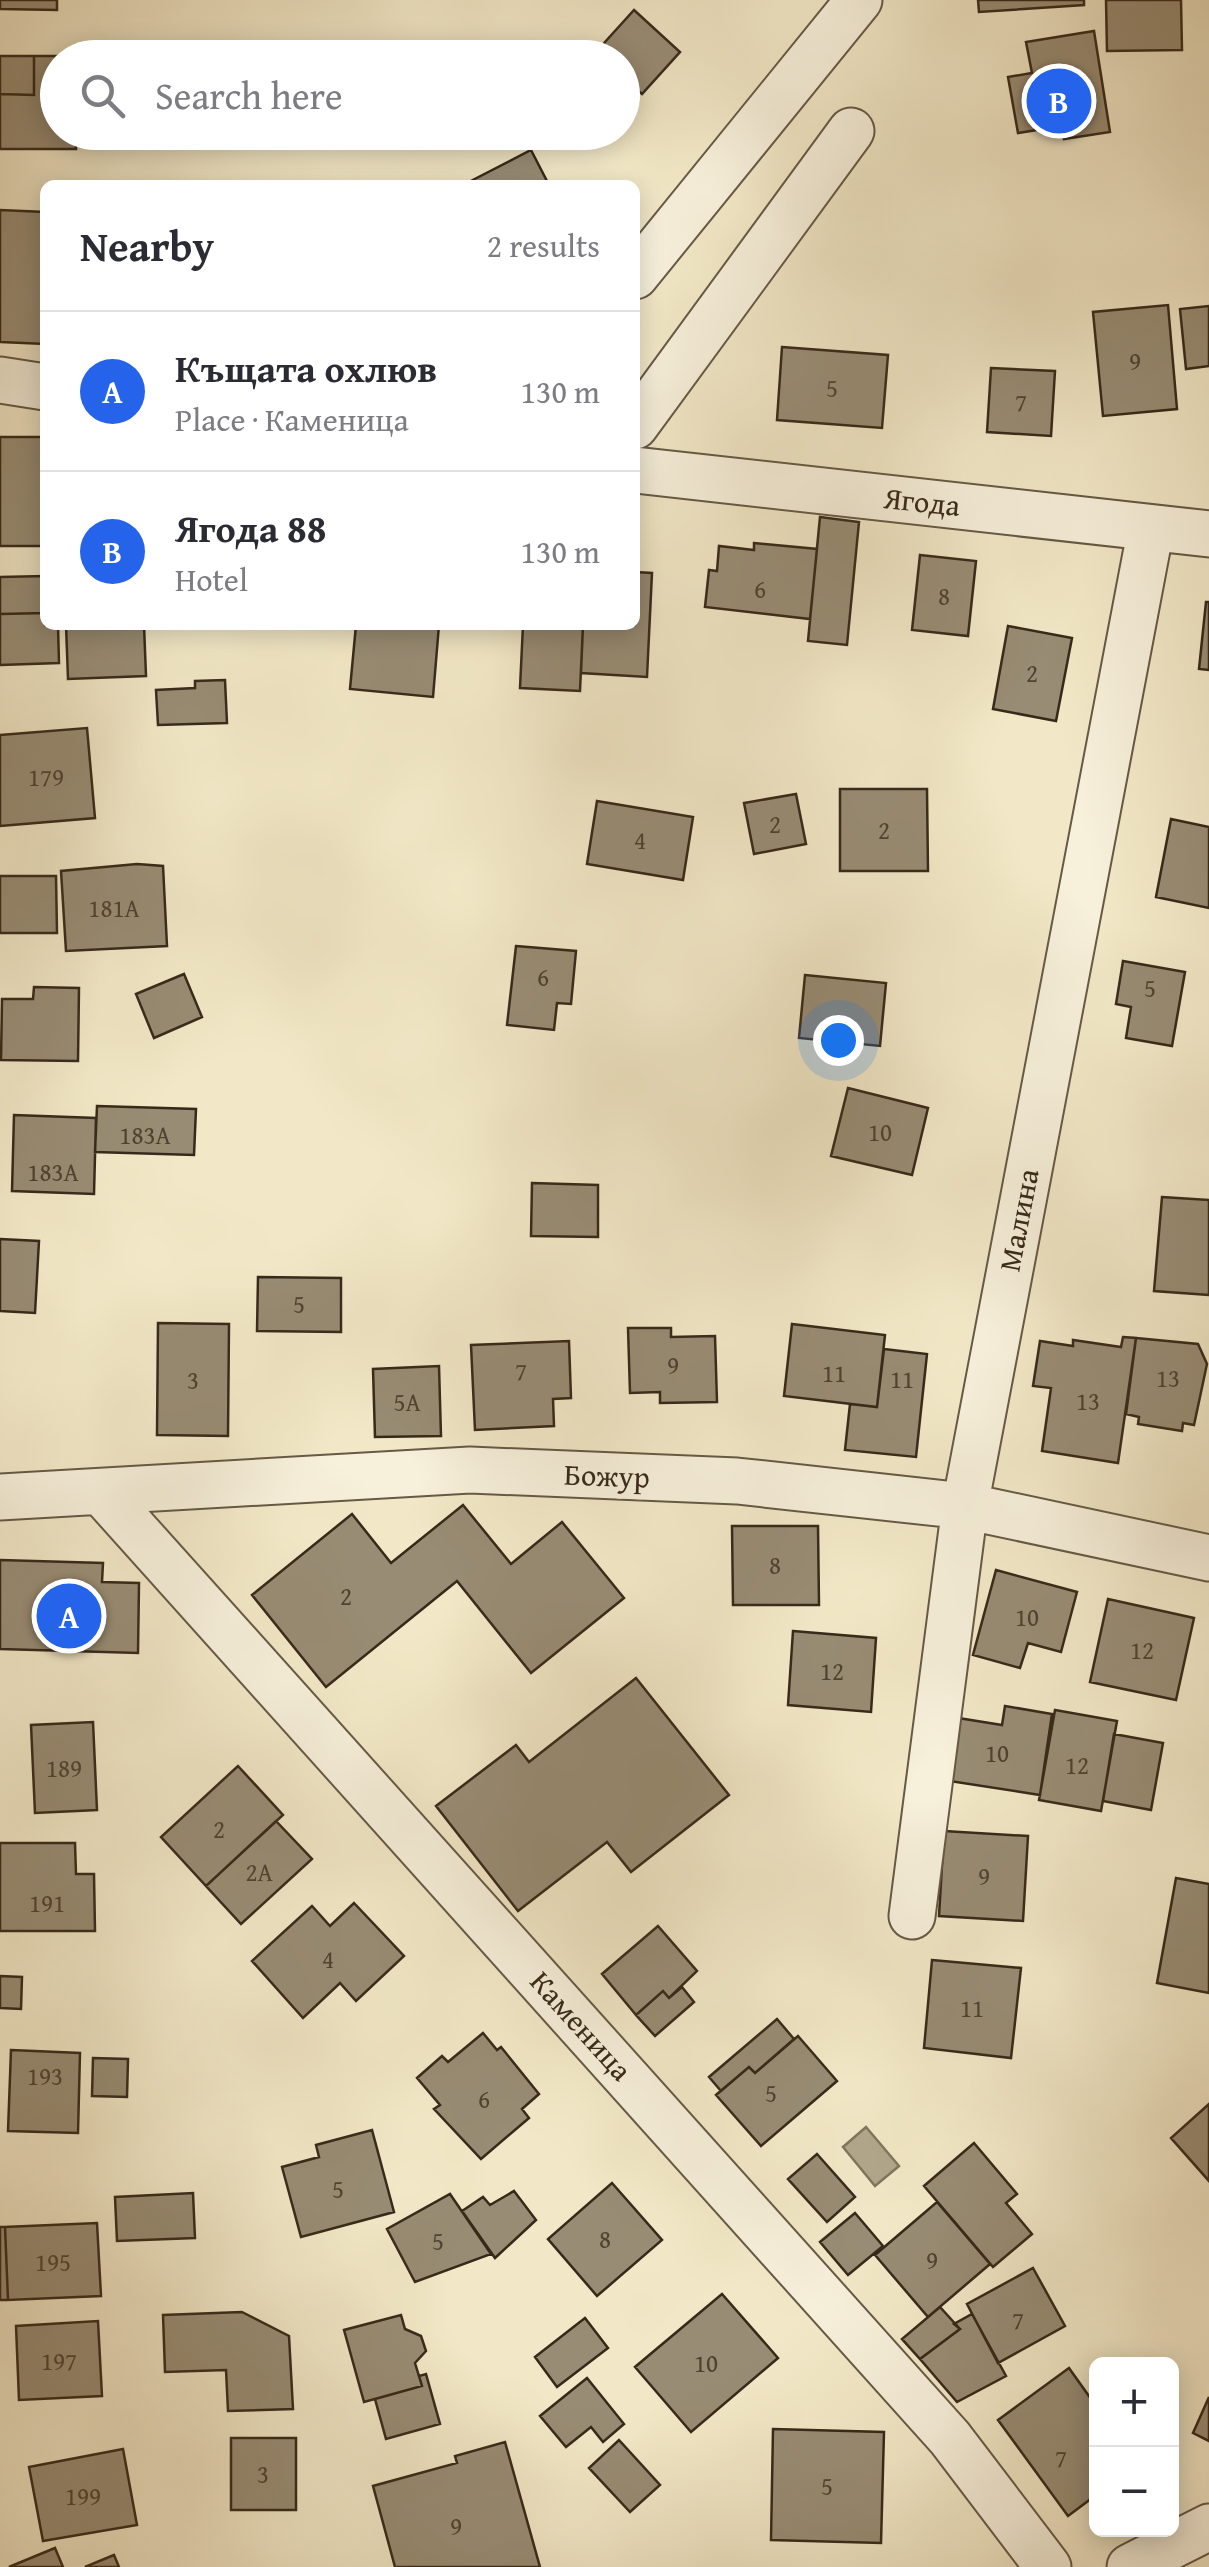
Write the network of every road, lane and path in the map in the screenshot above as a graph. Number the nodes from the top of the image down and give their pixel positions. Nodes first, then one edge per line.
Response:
1 (859, 0) edge
2 (851, 130) dead end
3 (640, 270) edge
4 (0, 380) edge
5 (40, 386) edge
6 (640, 419) edge
7 (640, 471) edge
8 (1152, 528) junction
9 (1209, 534) edge
10 (104, 1494) junction
11 (0, 1496) edge
12 (965, 1506) junction
13 (1209, 1558) edge
14 (912, 1916) dead end
15 (1209, 2526) edge
16 (1048, 2567) edge
17 (1130, 2567) edge

1 - 3 street
2 - 6 street
4 - 5 street
7 - 8 street, Ягода
8 - 9 street, Ягода
8 - 12 street, Малина
10 - 11 street, Божур
10 - 12 street, Божур
10 - 16 street, Каменица
12 - 13 street, Божур
12 - 14 street, Малина
15 - 17 street

